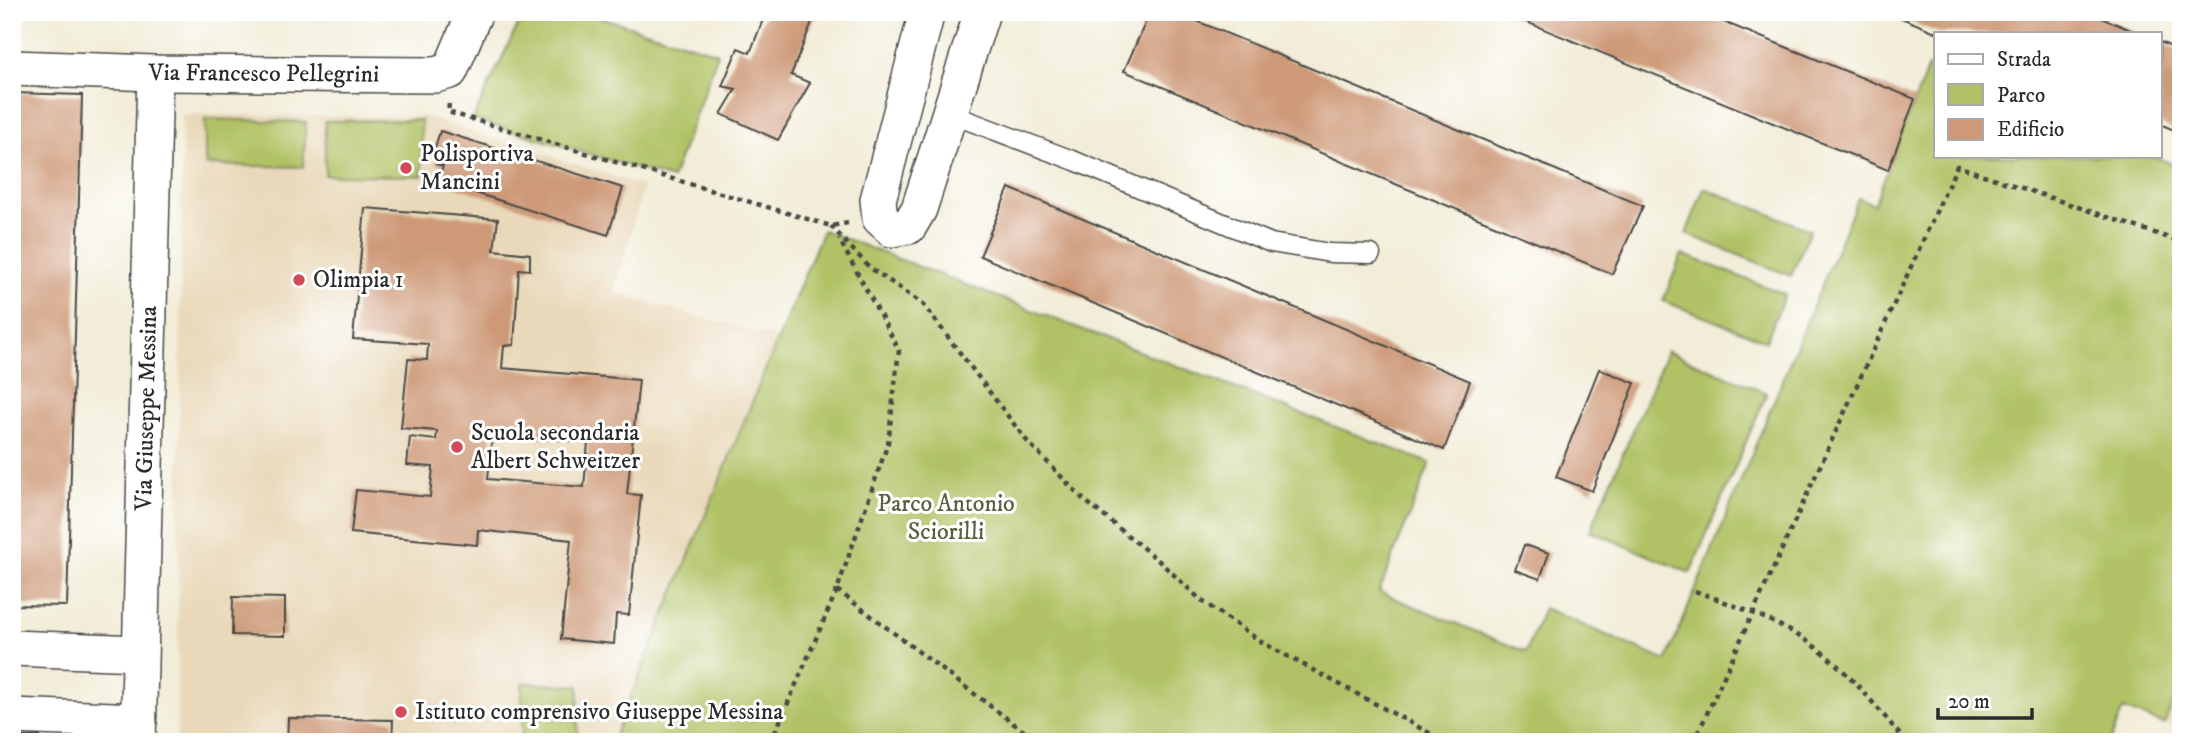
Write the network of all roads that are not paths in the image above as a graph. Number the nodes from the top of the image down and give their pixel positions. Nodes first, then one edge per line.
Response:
1 (475, 12) edge
2 (927, 12) edge
3 (982, 12) edge
4 (12, 68) edge
5 (155, 73) junction
6 (904, 98) junction
7 (948, 113) junction
8 (1371, 254) dead end
9 (12, 648) edge
10 (139, 653) junction
11 (12, 716) edge
12 (138, 731) edge

1 - 5 street, Via Francesco Pellegrini
2 - 6 street
3 - 7 street
4 - 5 street, Via Francesco Pellegrini
5 - 10 street, Via Giuseppe Messina
6 - 7 street
6 - 7 street
7 - 8 lane
9 - 10 street
10 - 12 street, Via Giuseppe Messina
11 - 12 street

